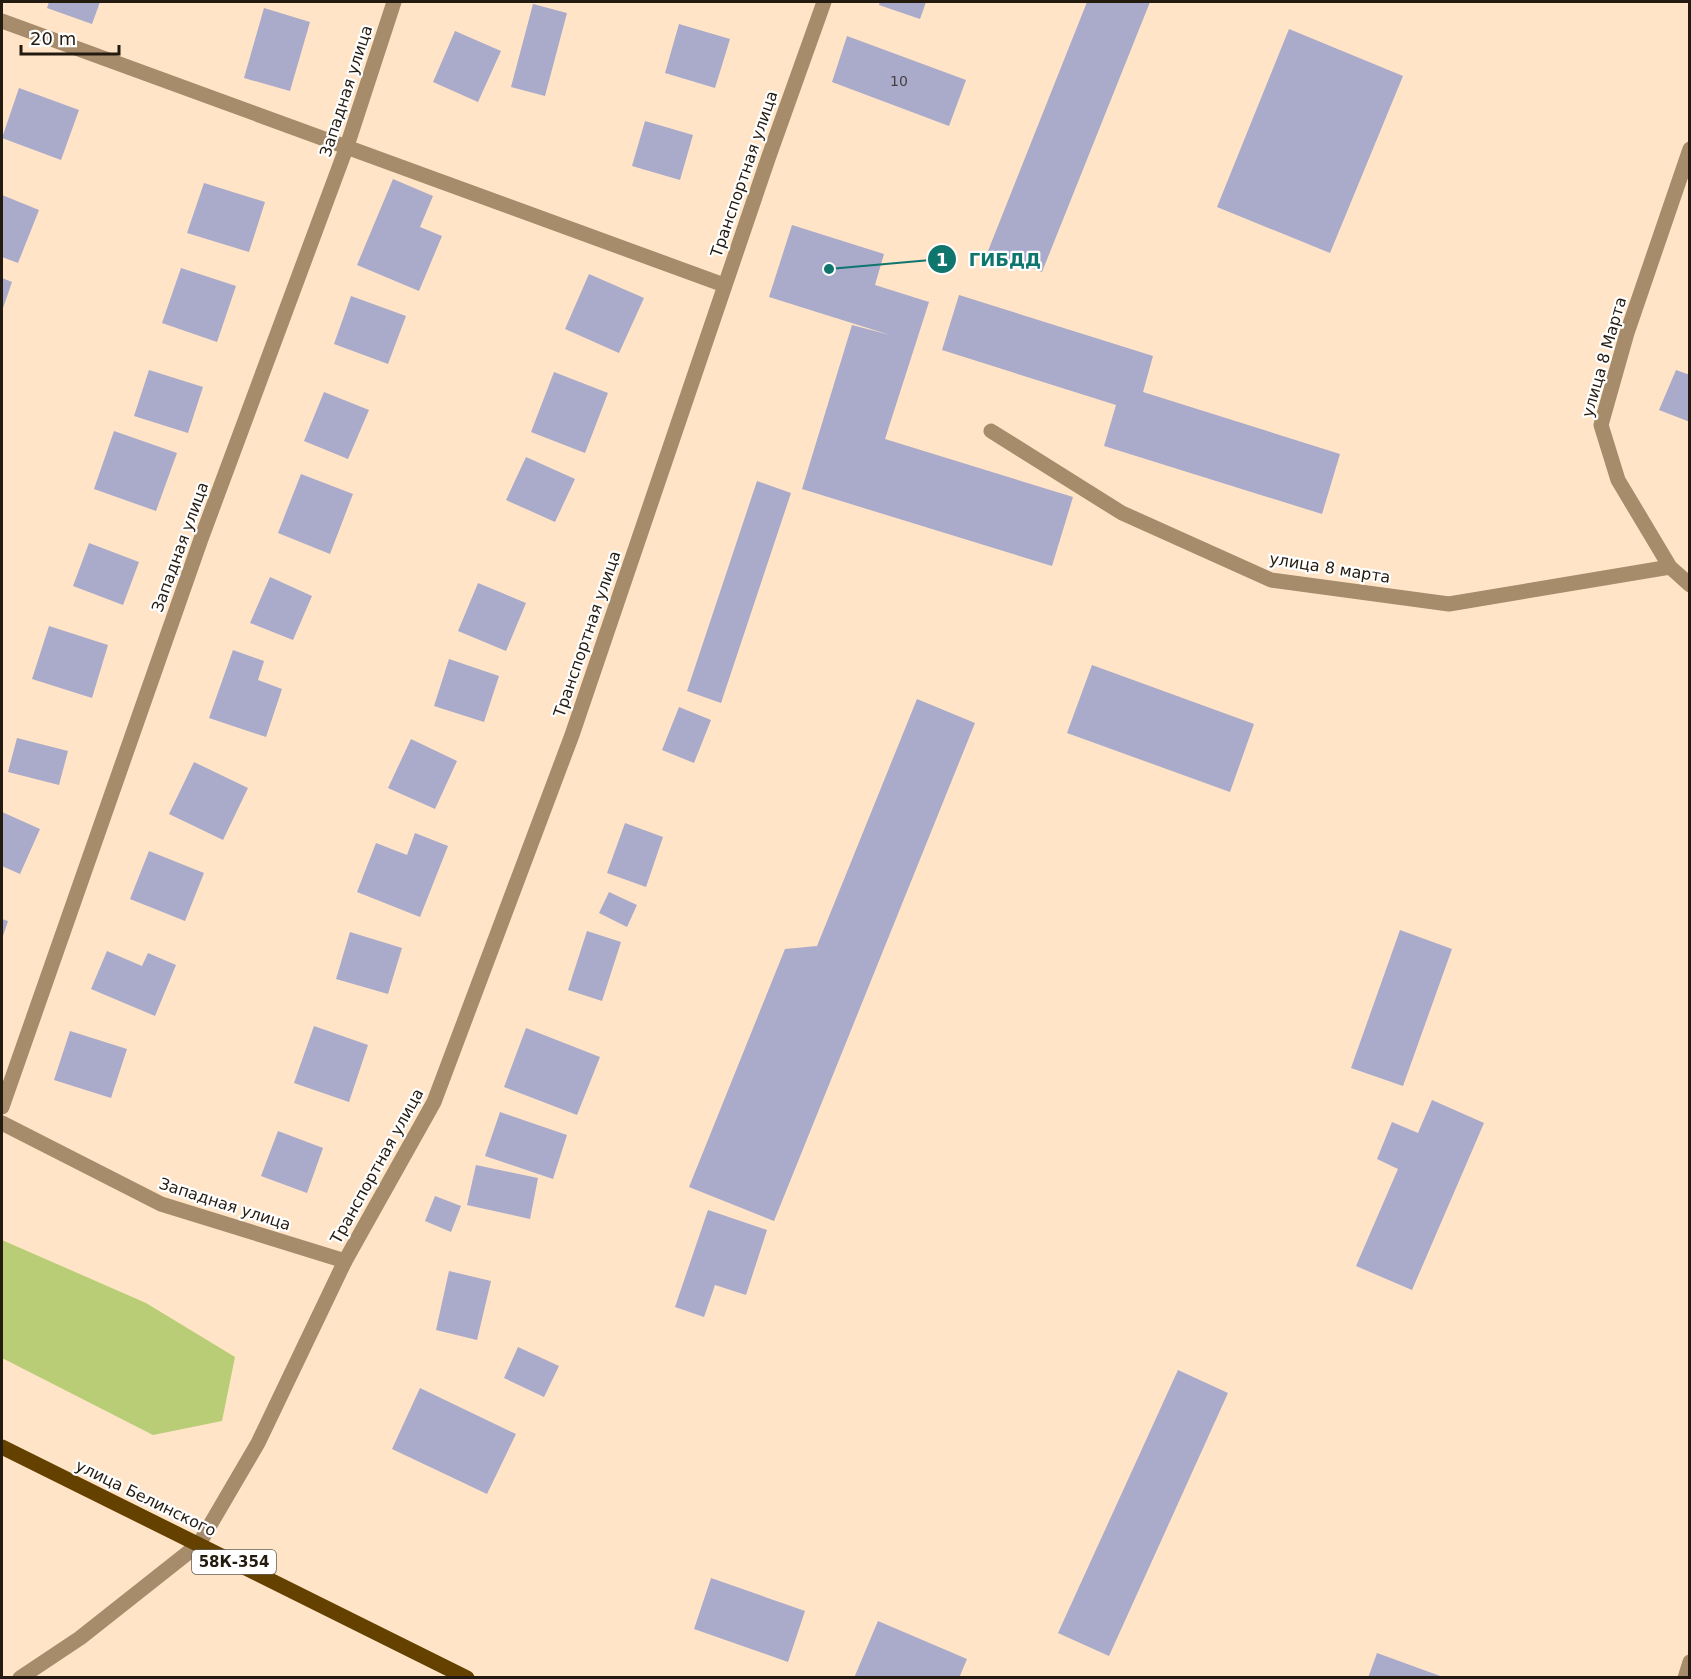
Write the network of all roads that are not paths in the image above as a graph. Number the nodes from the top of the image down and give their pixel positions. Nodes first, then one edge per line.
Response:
1 (394, 2) edge
2 (824, 2) edge
3 (2, 21) edge
4 (347, 146) junction
5 (1689, 149) edge
6 (724, 285) junction
7 (991, 431) dead end
8 (1670, 567) junction
9 (1689, 585) edge
10 (2, 1107) edge
11 (2, 1122) edge
12 (345, 1262) junction
13 (2, 1447) edge
14 (199, 1544) junction
15 (1689, 1662) edge
16 (20, 1677) edge
17 (467, 1677) edge
18 (1685, 1677) edge

1 - 4 street, Западная улица
2 - 6 street, Транспортная улица
3 - 4 street
4 - 6 street
4 - 10 street, Западная улица
5 - 8 street, улица 8 Марта
6 - 12 street, Транспортная улица
7 - 8 street, улица 8 марта
8 - 9 street
11 - 12 street, Западная улица
12 - 14 street, Транспортная улица
13 - 14 main road, улица Белинского / 58К-354
14 - 16 street
14 - 17 main road, улица Белинского / 58К-354
15 - 18 street

